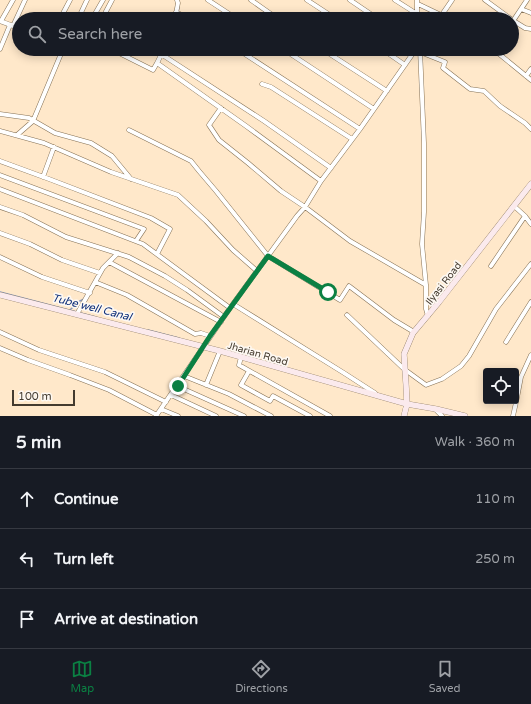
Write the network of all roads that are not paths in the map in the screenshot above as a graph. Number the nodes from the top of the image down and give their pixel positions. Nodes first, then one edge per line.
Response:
1 (13, 0) edge
2 (25, 0) edge
3 (70, 0) edge
4 (87, 0) edge
5 (103, 0) edge
6 (112, 0) edge
7 (177, 0) edge
8 (208, 0) edge
9 (251, 0) edge
10 (307, 0) edge
11 (350, 0) edge
12 (395, 0) edge
13 (452, 0) edge
14 (485, 0) edge
15 (525, 1) edge
16 (417, 2) edge
17 (521, 9) junction
18 (19, 12) edge
19 (64, 12) edge
20 (81, 12) edge
21 (96, 12) edge
22 (106, 12) edge
23 (176, 12) edge
24 (226, 12) edge
25 (268, 12) edge
26 (325, 12) edge
27 (368, 12) edge
28 (414, 12) edge
29 (432, 12) edge
30 (444, 12) edge
31 (501, 12) edge
32 (519, 12) edge
33 (531, 13) edge
34 (1, 21) edge
35 (519, 24) edge
36 (12, 25) joint
37 (531, 29) edge
38 (0, 49) edge
39 (60, 56) edge
40 (125, 56) edge
41 (160, 56) edge
42 (164, 56) edge
43 (248, 56) edge
44 (294, 56) edge
45 (333, 56) edge
46 (392, 56) edge
47 (413, 56) edge
48 (419, 56) edge
49 (432, 56) edge
50 (502, 56) edge
51 (157, 63) junction
52 (405, 65) junction
53 (531, 69) edge
54 (526, 76) junction
55 (531, 80) edge
56 (262, 84) dead end
57 (387, 91) junction
58 (221, 108) junction
59 (374, 109) junction
60 (0, 114) edge
61 (33, 121) junction
62 (360, 129) junction
63 (531, 129) edge
64 (129, 130) dead end
65 (0, 131) edge
66 (17, 135) junction
67 (352, 139) junction
68 (54, 147) junction
69 (0, 161) edge
70 (331, 168) junction
71 (0, 175) edge
72 (43, 176) junction
73 (131, 179) junction
74 (321, 181) junction
75 (531, 184) edge
76 (0, 189) edge
77 (514, 206) junction
78 (0, 207) edge
79 (305, 207) junction
80 (525, 216) junction
81 (531, 224) edge
82 (0, 233) edge
83 (136, 241) junction
84 (118, 253) junction
85 (157, 254) junction
86 (268, 256) junction
87 (0, 257) edge
88 (109, 262) junction
89 (531, 264) edge
90 (491, 266) dead end
91 (257, 271) junction
92 (100, 273) junction
93 (95, 282) junction
94 (426, 285) junction
95 (90, 293) junction
96 (0, 295) edge
97 (531, 302) edge
98 (233, 304) junction
99 (230, 308) junction
100 (77, 314) junction
101 (347, 315) dead end
102 (224, 316) junction
103 (428, 316) junction
104 (221, 322) junction
105 (0, 332) edge
106 (414, 332) junction
107 (210, 336) junction
108 (506, 342) dead end
109 (203, 347) junction
110 (0, 348) edge
111 (220, 351) junction
112 (531, 355) edge
113 (241, 357) junction
114 (404, 369) junction
115 (249, 371) junction
116 (184, 376) junction
117 (206, 385) junction
118 (178, 386) junction
119 (171, 395) junction
120 (379, 396) junction
121 (166, 402) junction
122 (407, 404) junction
123 (162, 409) junction
124 (436, 409) junction
125 (157, 416) edge
126 (178, 416) edge
127 (216, 416) edge
128 (244, 416) edge
129 (271, 416) edge
130 (310, 416) edge
131 (330, 416) edge
132 (404, 416) edge
133 (442, 416) edge
134 (465, 416) edge
135 (513, 416) edge

1 - 34 street
2 - 18 street
3 - 19 street
4 - 20 street
5 - 21 street
6 - 22 street
7 - 23 street
8 - 24 street
9 - 25 street
10 - 26 street
11 - 27 street
12 - 28 street
13 - 30 street
14 - 31 street
15 - 17 street
16 - 29 street
17 - 32 street
17 - 33 street
34 - 36 street
35 - 37 street
36 - 38 street
39 - 61 street
40 - 51 street
41 - 51 street
42 - 70 street
43 - 62 street
44 - 59 street
45 - 57 street
46 - 52 street
47 - 52 street
48 - 94 street
49 - 63 street
50 - 54 street
51 - 58 street
52 - 57 street
53 - 54 street
54 - 55 street
56 - 67 street
57 - 59 street
58 - 74 street
58 - 79 street
59 - 62 street
60 - 61 street
61 - 66 street
61 - 73 street
62 - 67 street
64 - 86 street
65 - 66 street
66 - 68 street
67 - 70 street
68 - 72 street
68 - 73 street
69 - 72 street
70 - 74 street
71 - 83 street
72 - 85 street
73 - 91 street
74 - 79 street
75 - 77 main road, Ilyasi Road
76 - 83 street
77 - 80 street
77 - 103 main road, Ilyasi Road
78 - 84 street
79 - 86 street
79 - 94 street
80 - 81 street
80 - 90 street
82 - 92 street
83 - 85 street
84 - 88 street
84 - 102 street
85 - 99 street
86 - 91 street
86 - 106 street
87 - 95 street
88 - 92 street
88 - 104 street
89 - 114 street
91 - 98 street
92 - 93 street
93 - 95 street
93 - 107 street
94 - 103 street
95 - 100 street
96 - 100 main road, Jharian Road
97 - 108 street
98 - 99 street
98 - 120 street
99 - 102 street
100 - 109 main road, Jharian Road
101 - 114 street
102 - 104 street
103 - 106 main road, Ilyasi Road
104 - 107 street
105 - 121 street
106 - 114 main road, Ilyasi Road
107 - 109 street
109 - 111 main road, Jharian Road
109 - 116 street
110 - 125 street
111 - 113 main road, Jharian Road
111 - 117 street
112 - 135 street
113 - 115 street
113 - 120 main road, Jharian Road
114 - 122 main road, Ilyasi Road
115 - 130 street
115 - 131 street
116 - 117 street
116 - 118 street
117 - 129 street
118 - 119 street
118 - 128 street
119 - 121 street
119 - 127 street
120 - 122 main road, Jharian Road
121 - 123 street
122 - 124 main road, Jharian Road
122 - 132 main road, Ilyasi Road
123 - 125 street
123 - 126 street
124 - 133 street
124 - 134 main road, Jharian Road

